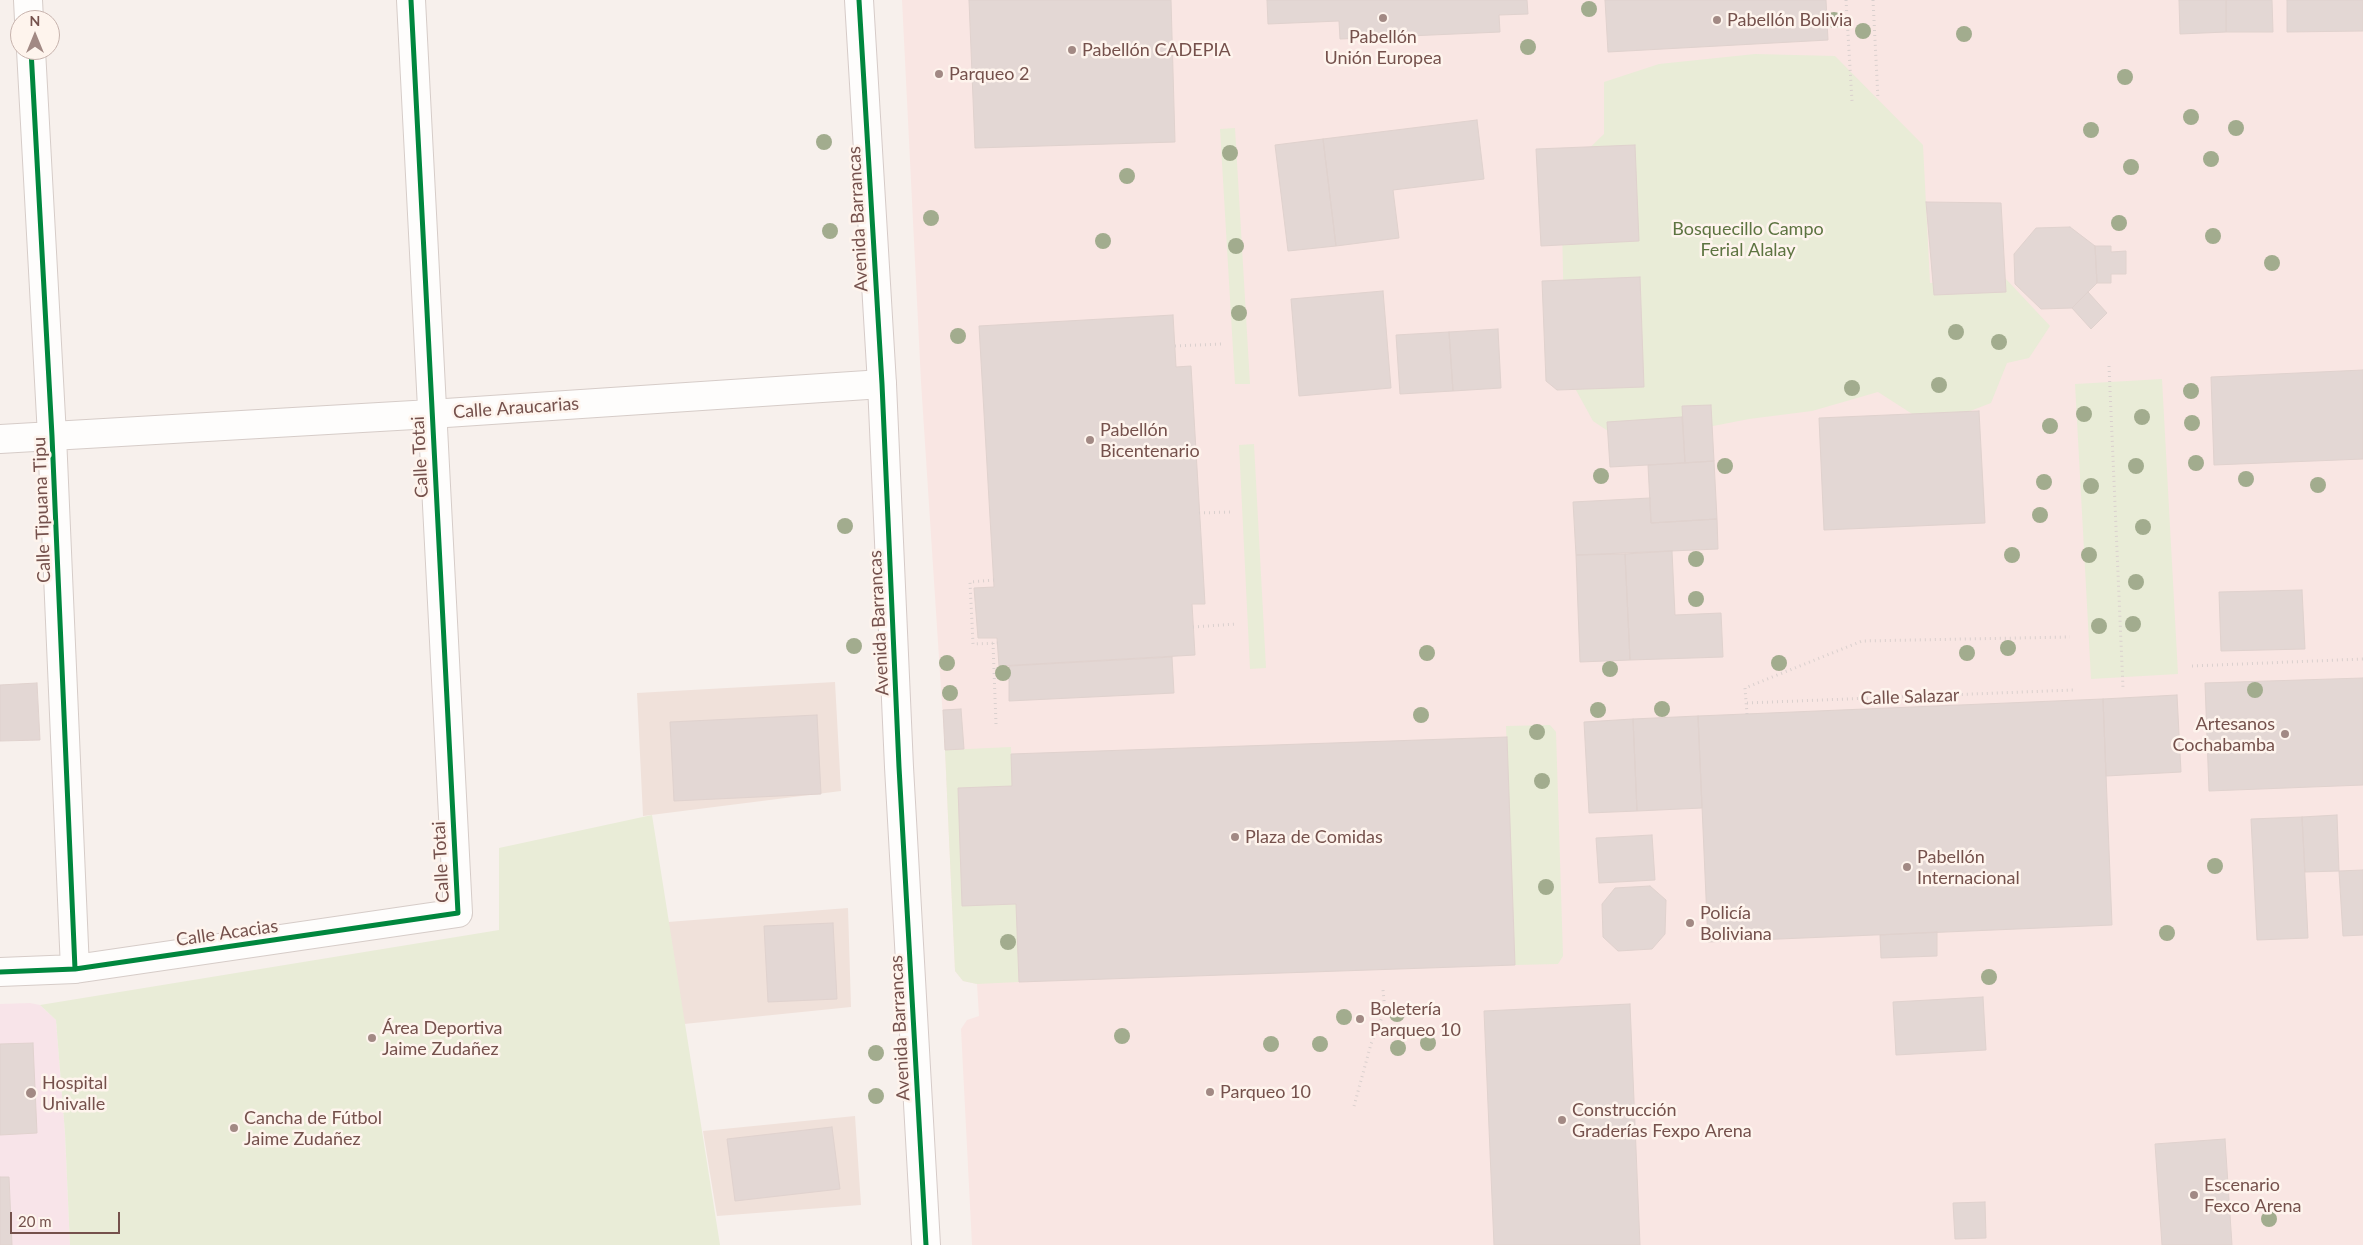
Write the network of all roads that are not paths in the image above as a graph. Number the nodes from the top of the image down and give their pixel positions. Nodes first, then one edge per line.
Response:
1 (411, 0) edge
2 (859, 0) edge
3 (32, 60) edge
4 (882, 384) junction
5 (431, 414) junction
6 (52, 436) junction
7 (0, 438) edge
8 (458, 913) joint
9 (75, 969) junction
10 (0, 972) edge
11 (926, 1245) edge

1 - 5 street, Calle Totai
2 - 4 street, Avenida Barrancas
3 - 6 street, Calle Tipuana Tipu
4 - 5 street, Calle Araucarias
4 - 11 street, Avenida Barrancas
5 - 6 street, Calle Araucarias
5 - 8 street, Calle Totai
6 - 7 street, Calle Araucarias
6 - 9 street, Calle Tipuana Tipu
8 - 9 street, Calle Acacias
9 - 10 street, Calle Acacias

